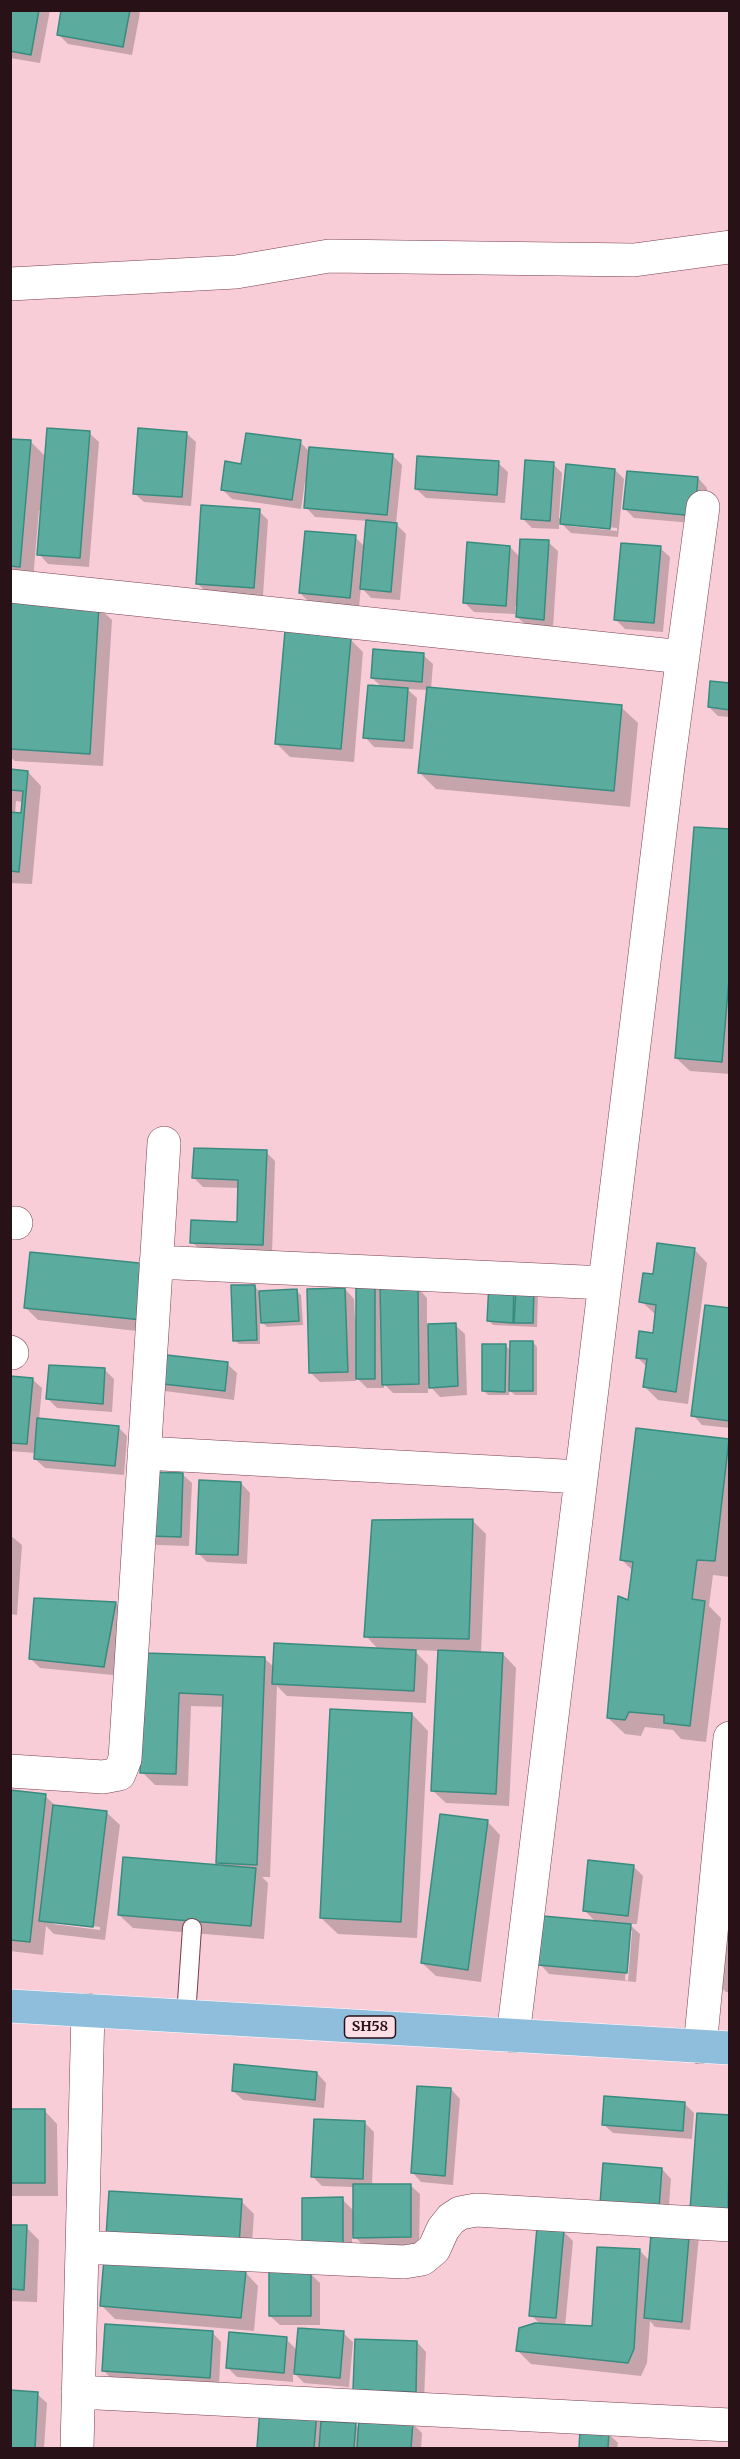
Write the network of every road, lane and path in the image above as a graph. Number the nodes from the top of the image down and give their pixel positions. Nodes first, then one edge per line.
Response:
1 (729, 247) edge
2 (10, 284) edge
3 (703, 507) dead end
4 (10, 585) edge
5 (683, 657) junction
6 (164, 1143) dead end
7 (156, 1262) junction
8 (605, 1282) junction
9 (144, 1454) junction
10 (581, 1477) junction
11 (729, 1738) edge
12 (10, 1771) edge
13 (192, 1928) dead end
14 (10, 2006) edge
15 (88, 2010) junction
16 (186, 2016) junction
17 (513, 2036) junction
18 (715, 2048) edge
19 (729, 2225) edge
20 (82, 2247) junction
21 (78, 2392) junction
22 (729, 2425) edge
23 (77, 2448) edge

1 - 2 street
3 - 5 street
4 - 5 street
5 - 8 street
6 - 7 street
7 - 8 street
7 - 9 street
8 - 10 street
9 - 10 street
9 - 12 street
10 - 17 street
11 - 18 street
13 - 16 lane
14 - 15 main road, SH58
15 - 16 main road, SH58
15 - 20 street
16 - 17 main road, SH58
17 - 18 main road, SH58
19 - 20 street
20 - 21 street
21 - 22 street
21 - 23 street

